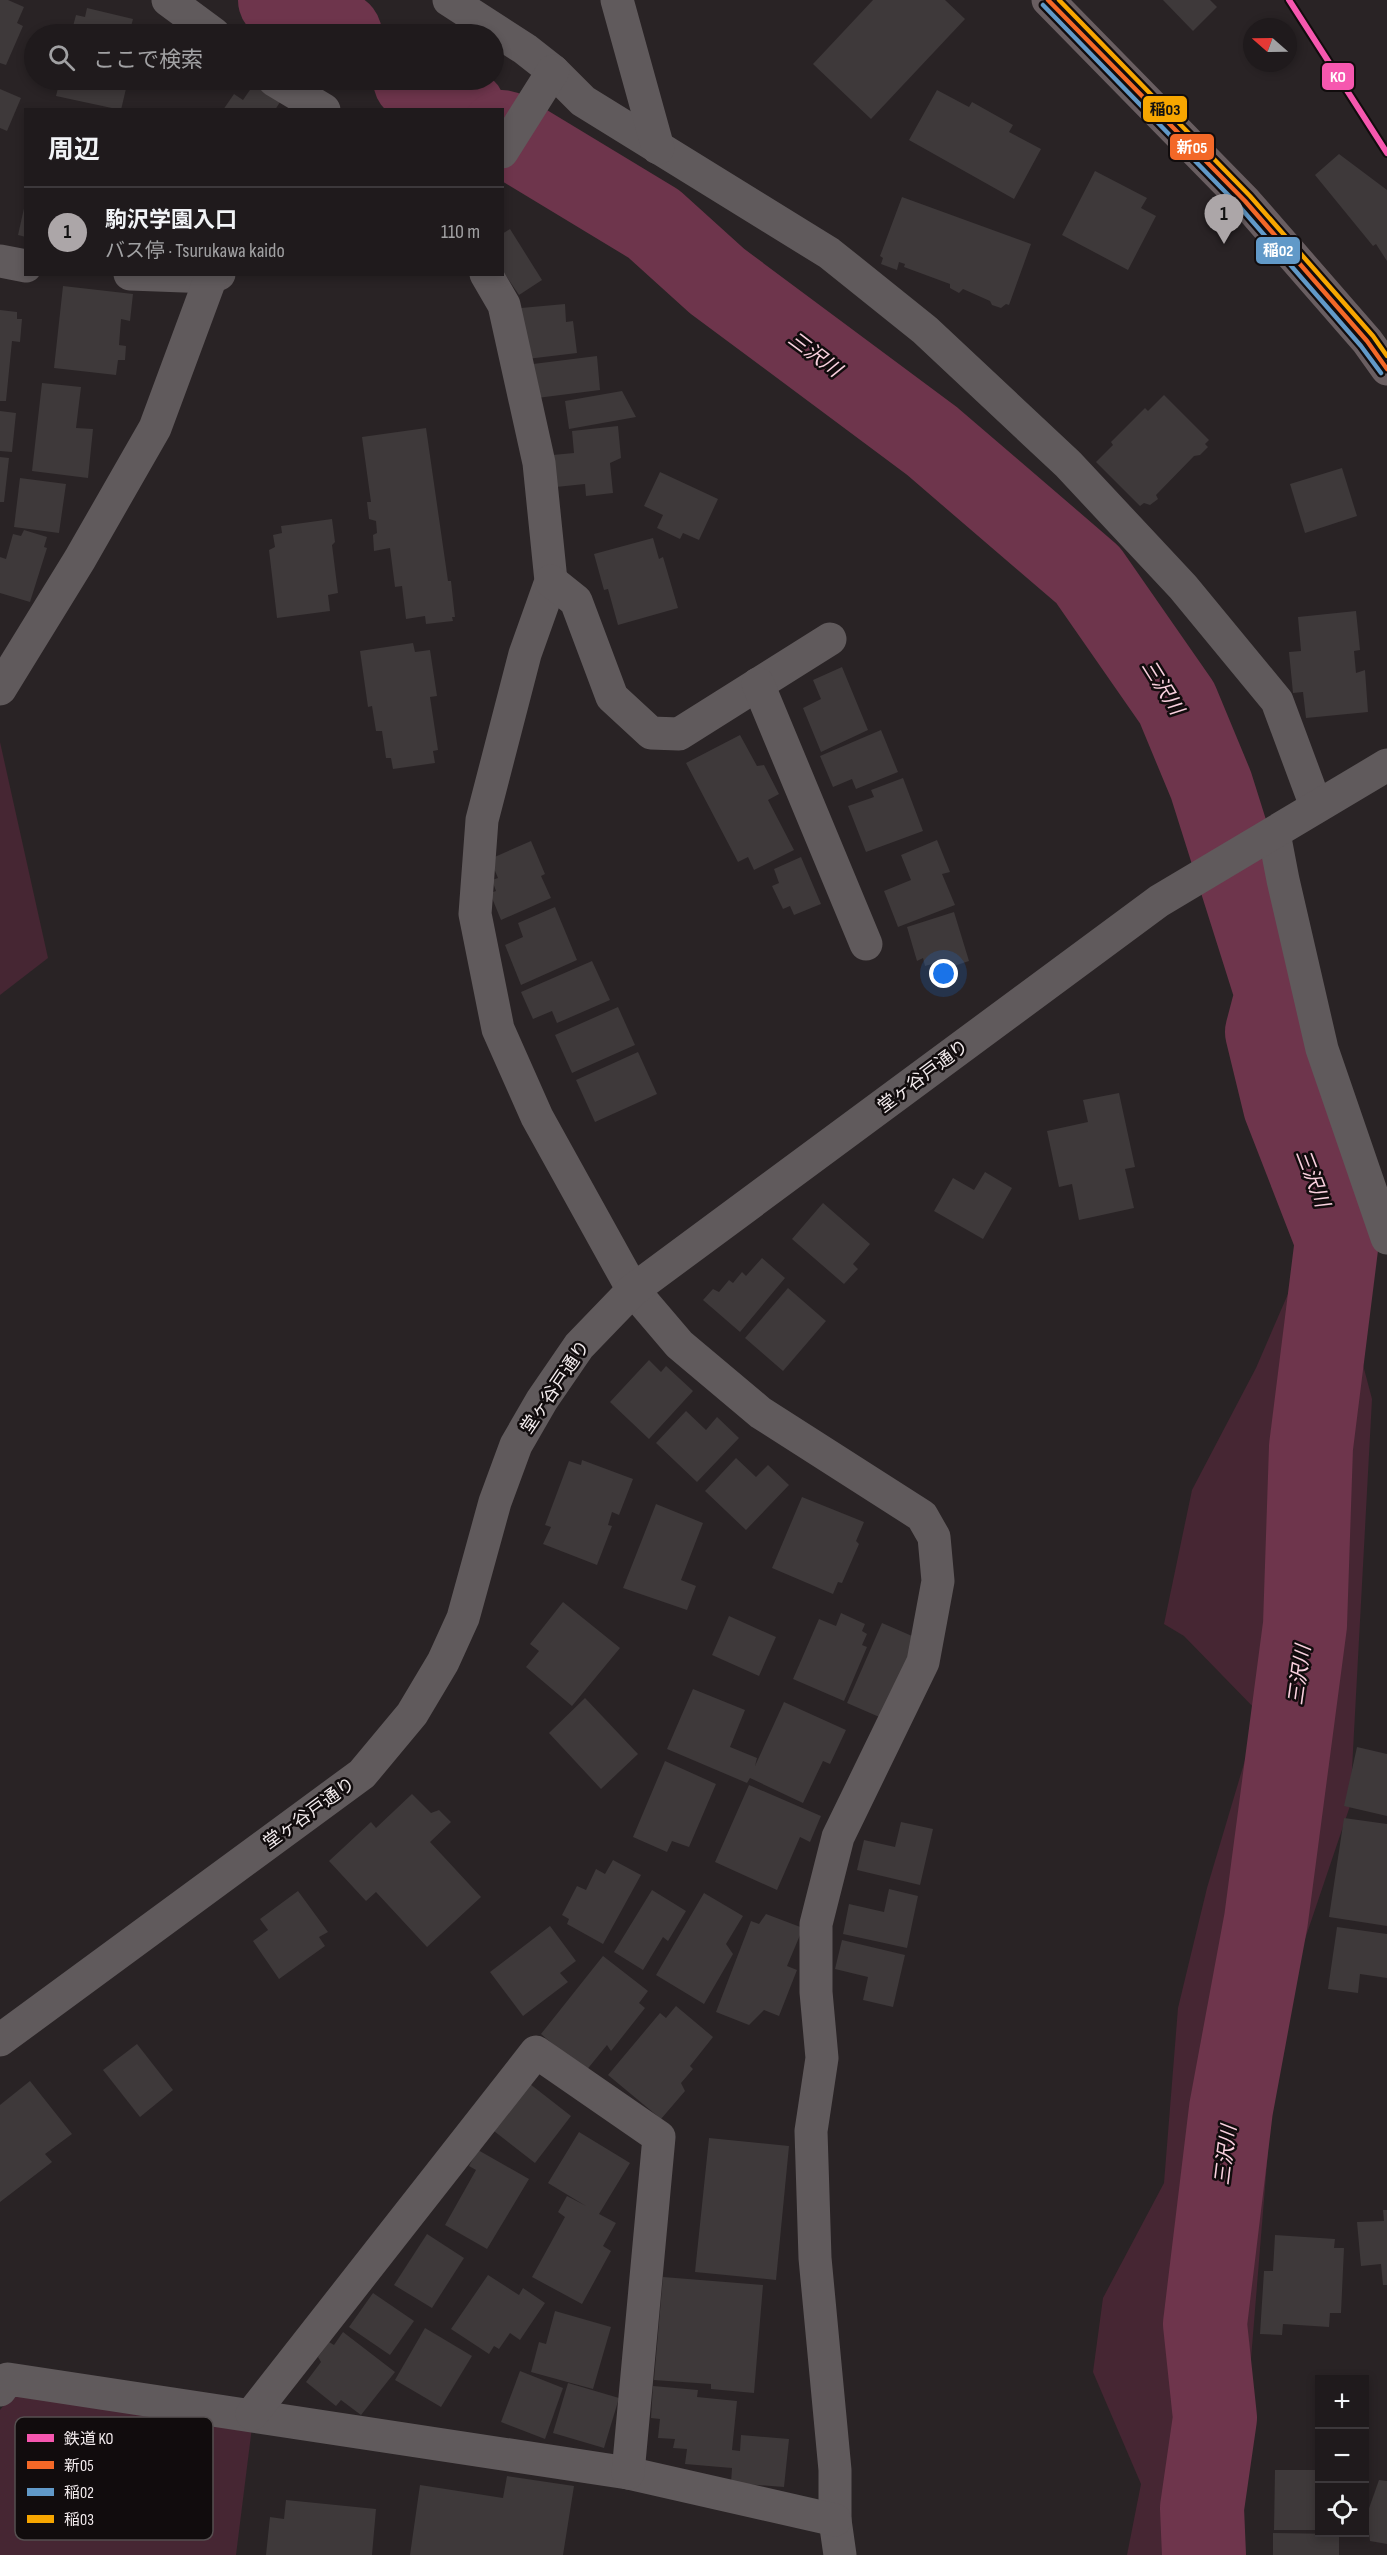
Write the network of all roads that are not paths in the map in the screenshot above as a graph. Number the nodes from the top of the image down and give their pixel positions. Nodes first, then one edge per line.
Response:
1 (168, 0) edge
2 (449, 0) edge
3 (617, 0) edge
4 (1048, 0) edge
5 (200, 24) edge
6 (486, 24) edge
7 (504, 35) edge
8 (544, 84) junction
9 (291, 90) edge
10 (321, 108) edge
11 (658, 148) junction
12 (504, 149) edge
13 (0, 261) edge
14 (24, 266) edge
15 (215, 276) edge
16 (487, 276) edge
17 (1387, 369) edge
18 (550, 581) junction
19 (830, 639) dead end
20 (758, 684) junction
21 (0, 689) edge
22 (1387, 765) edge
23 (1316, 806) junction
24 (1274, 833) junction
25 (866, 944) dead end
26 (1387, 1238) edge
27 (633, 1290) junction
28 (0, 2040) edge
29 (0, 2390) edge
30 (252, 2414) junction
31 (628, 2473) junction
32 (835, 2520) junction
33 (840, 2555) edge

1 - 5 street
2 - 6 street
3 - 11 street
4 - 17 main road
7 - 8 street
8 - 11 street
8 - 12 street
9 - 10 street
11 - 23 street
13 - 14 street
15 - 21 street
16 - 18 street
18 - 20 street
18 - 27 street
19 - 20 street
20 - 25 street
22 - 23 street
23 - 24 street
24 - 26 street
24 - 27 street, 堂ヶ谷戸通り
27 - 28 street, 堂ヶ谷戸通り
27 - 32 street
29 - 30 street
30 - 31 street
30 - 31 street
31 - 32 street
32 - 33 street

